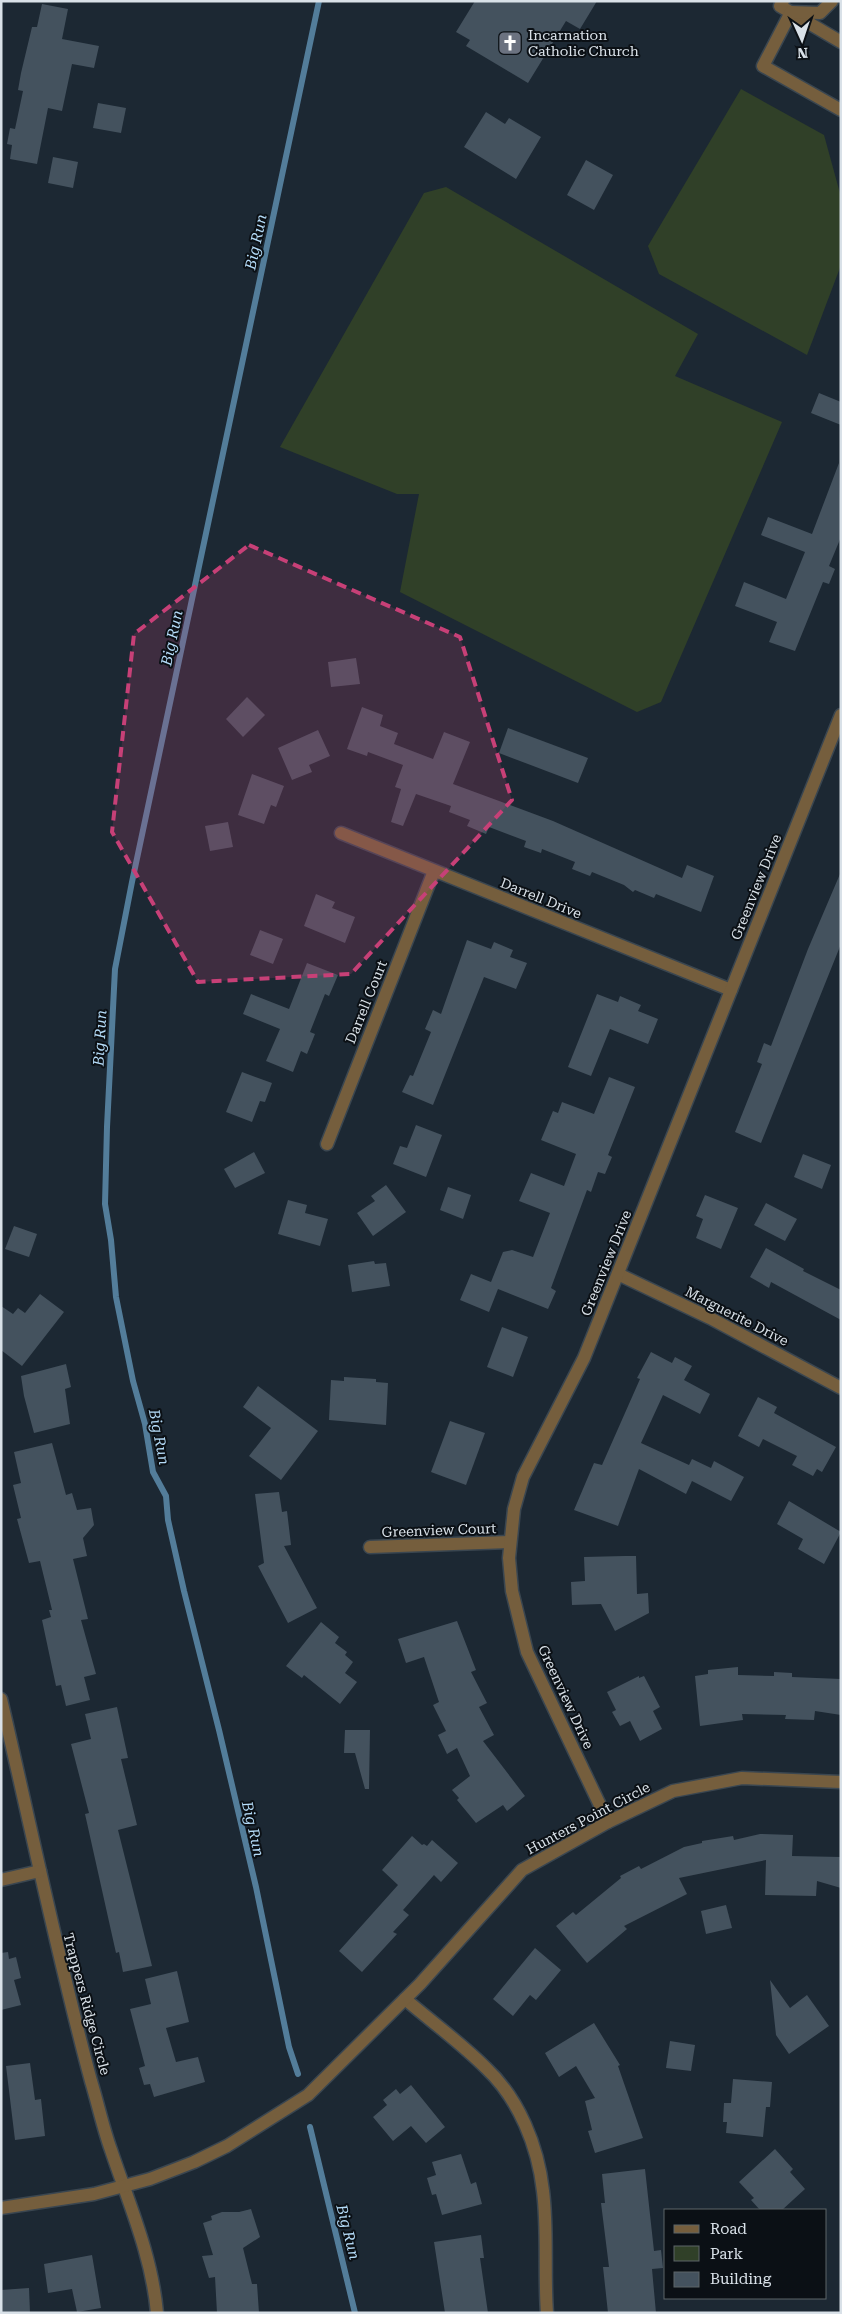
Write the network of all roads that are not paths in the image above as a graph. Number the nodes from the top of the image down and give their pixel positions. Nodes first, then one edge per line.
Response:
1 (832, 1) edge
2 (782, 5) edge
3 (841, 42) edge
4 (841, 110) edge
5 (841, 715) edge
6 (341, 833) dead end
7 (434, 871) junction
8 (731, 990) junction
9 (327, 1144) dead end
10 (618, 1274) junction
11 (841, 1388) edge
12 (510, 1542) junction
13 (370, 1547) dead end
14 (1, 1699) edge
15 (841, 1782) edge
16 (608, 1822) junction
17 (40, 1871) junction
18 (1, 1880) edge
19 (405, 1999) junction
20 (123, 2186) junction
21 (1, 2208) edge
22 (157, 2313) edge
23 (547, 2313) edge

1 - 2 street
2 - 3 street
2 - 4 street
5 - 8 street, Greenview Drive
6 - 7 street, Darrell Drive
7 - 8 street, Darrell Drive
7 - 9 street, Darrell Court
8 - 10 street, Greenview Drive
10 - 11 street, Marguerite Drive
10 - 12 street, Greenview Drive
12 - 13 street, Greenview Court
12 - 16 street, Greenview Drive
14 - 17 street, Trappers Ridge Circle
15 - 16 street, Hunters Point Circle
16 - 19 street, Hunters Point Circle
17 - 18 street
17 - 20 street, Trappers Ridge Circle
19 - 20 street, Hunters Point Circle
19 - 23 street
20 - 21 street, Hunters Point Circle
20 - 22 street, Trappers Ridge Circle

